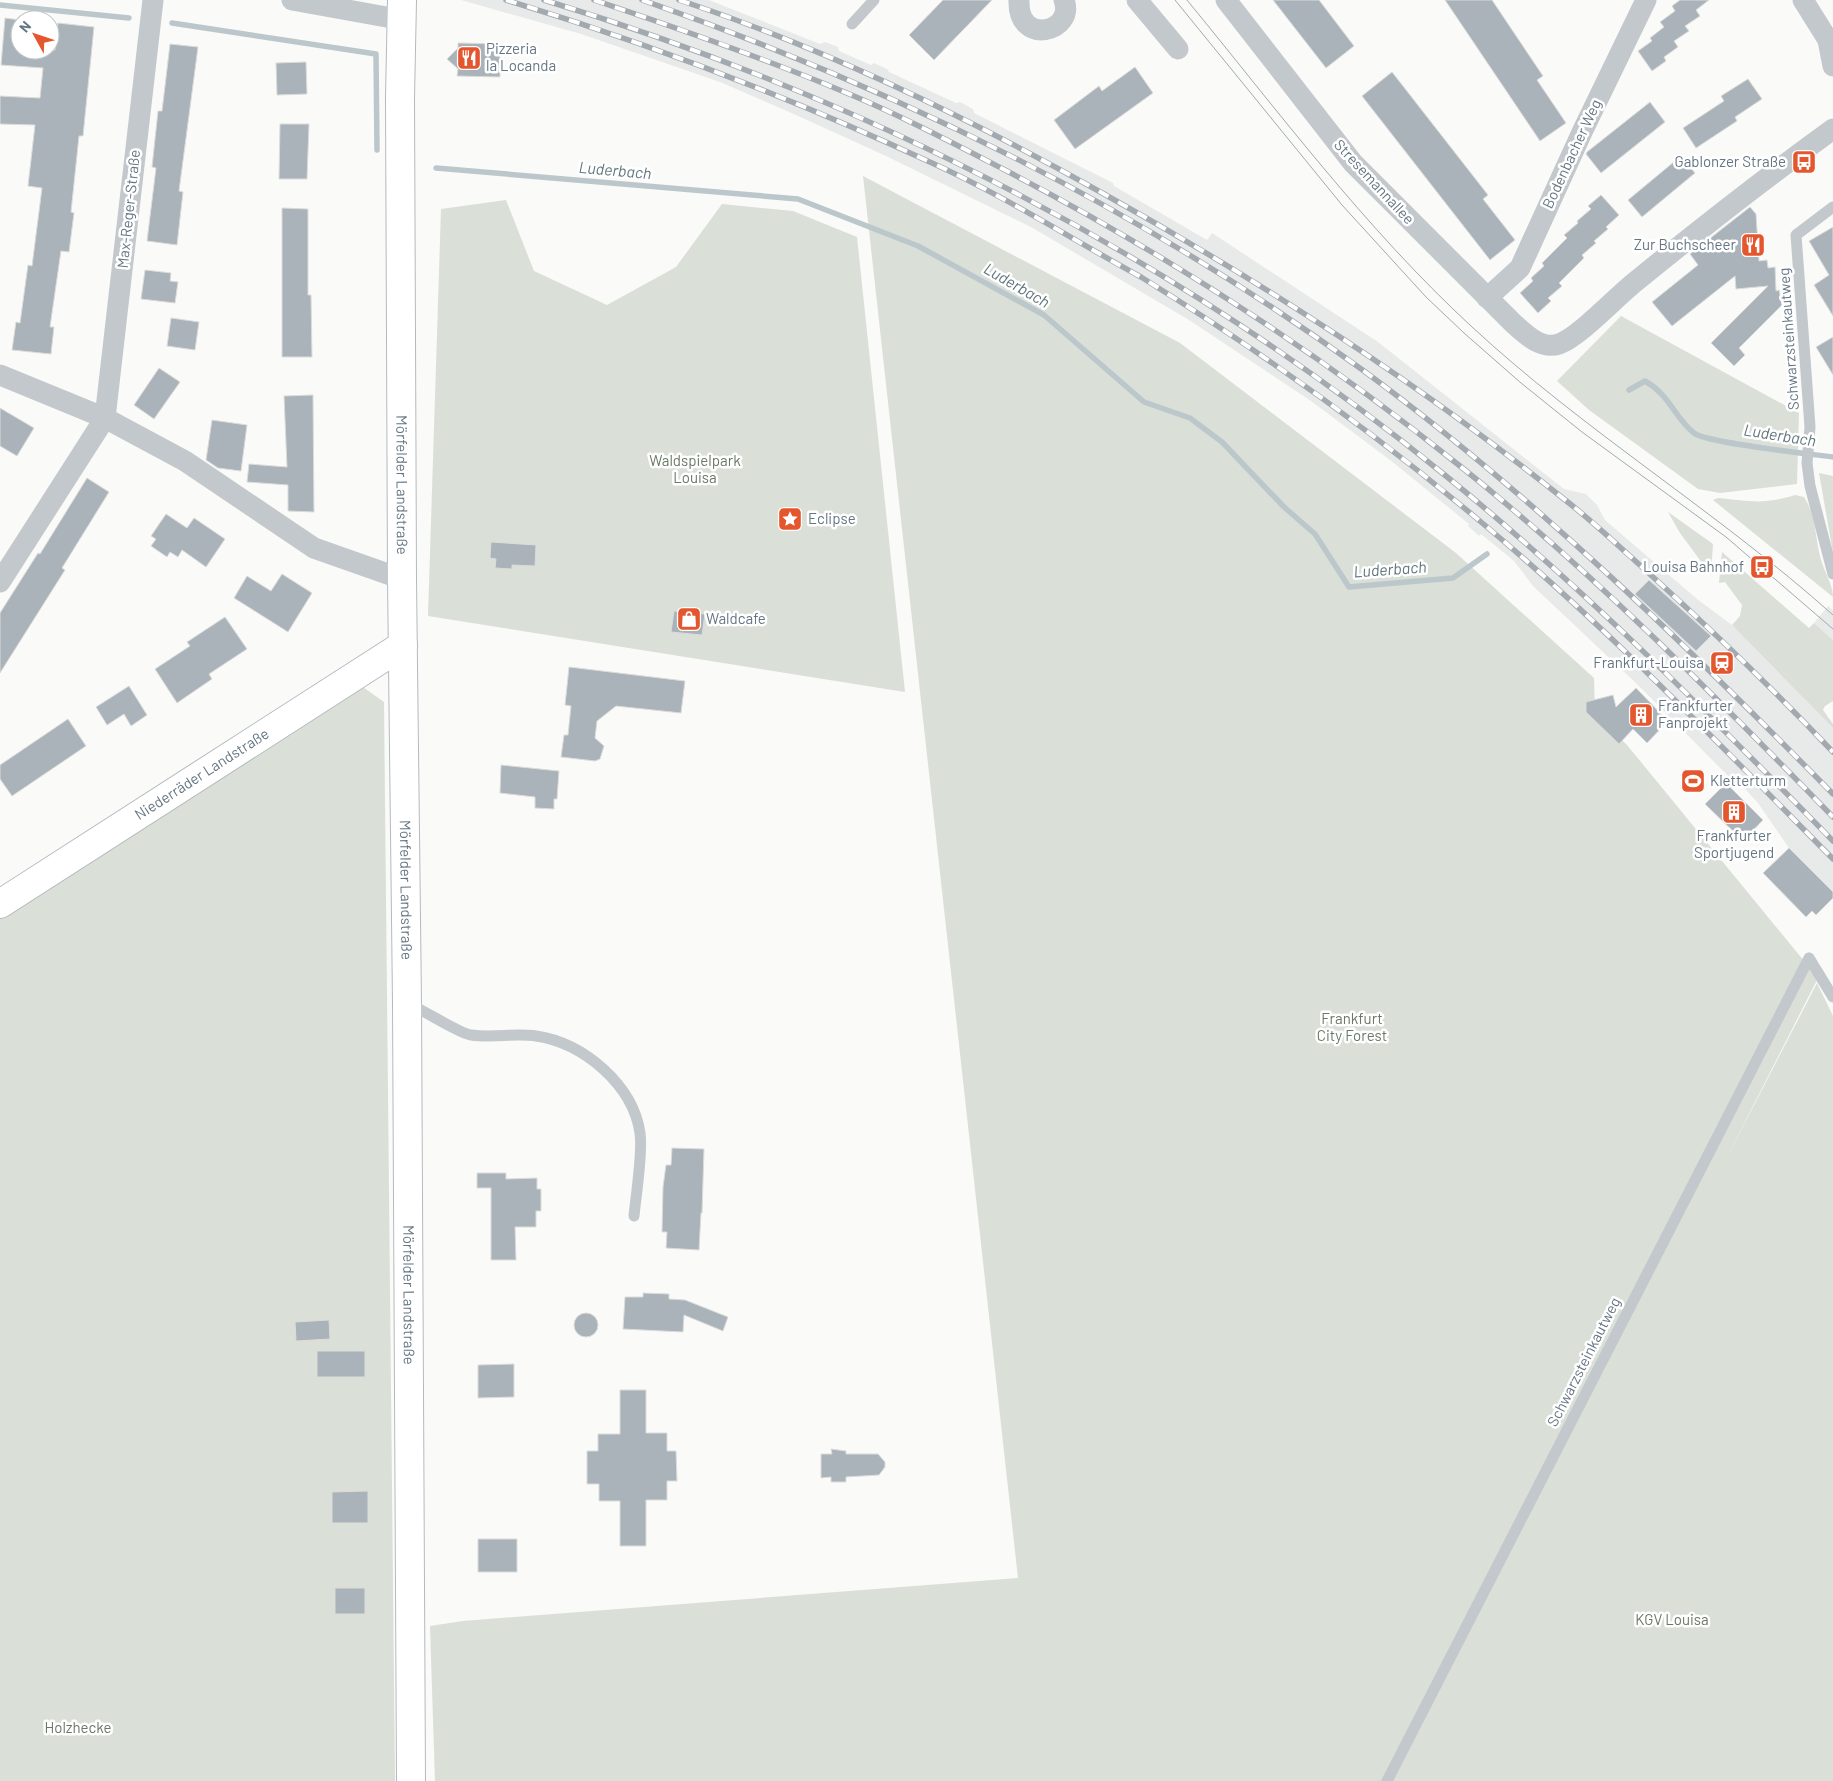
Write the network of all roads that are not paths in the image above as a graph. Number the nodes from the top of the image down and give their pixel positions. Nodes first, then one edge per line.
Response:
1 (154, 0) edge
2 (292, 0) edge
3 (874, 0) edge
4 (1019, 0) edge
5 (1064, 0) edge
6 (1137, 0) edge
7 (1226, 0) edge
8 (1646, 0) edge
9 (1803, 0) edge
10 (402, 10) edge
11 (852, 24) dead end
12 (1830, 42) edge
13 (1178, 49) dead end
14 (1833, 66) edge
15 (1833, 129) edge
16 (1833, 207) edge
17 (1487, 298) junction
18 (0, 375) edge
19 (105, 418) junction
20 (1833, 574) edge
21 (402, 578) junction
22 (0, 582) edge
23 (402, 645) junction
24 (0, 904) edge
25 (1833, 997) edge
26 (407, 1003) junction
27 (634, 1216) dead end
28 (411, 1781) edge
29 (1387, 1781) edge

1 - 19 street, Max-Reger-Straße
2 - 10 street
3 - 11 lane
4 - 5 street
6 - 13 street
7 - 17 street, Stresemannallee
8 - 17 street, Bodenbacher Weg
9 - 12 street
10 - 21 main road, Mörfelder Landstraße
12 - 14 street
15 - 17 street, Stresemannallee
16 - 20 lane, Schwarzsteinkautweg
18 - 19 street
19 - 21 street
19 - 22 street, Max-Reger-Straße
21 - 23 main road, Mörfelder Landstraße
23 - 24 main road, Niederräder Landstraße
23 - 26 main road, Mörfelder Landstraße
25 - 29 lane, Schwarzsteinkautweg
26 - 27 lane
26 - 28 main road, Mörfelder Landstraße

